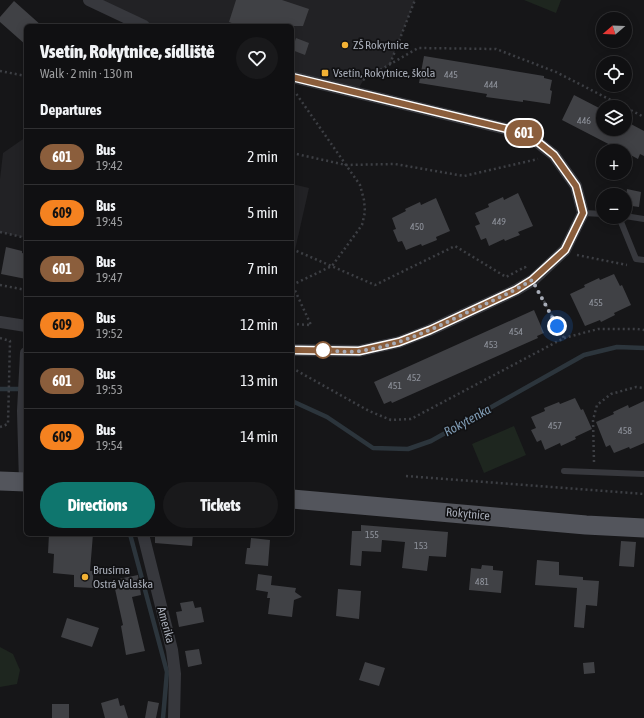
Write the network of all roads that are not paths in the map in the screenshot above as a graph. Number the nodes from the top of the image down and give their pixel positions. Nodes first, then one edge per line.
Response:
1 (89, 0) edge
2 (140, 24) edge
3 (294, 77) edge
4 (583, 213) junction
5 (596, 214) edge
6 (632, 217) edge
7 (644, 219) edge
8 (622, 224) edge
9 (644, 260) edge
10 (0, 322) edge
11 (24, 326) edge
12 (294, 350) edge
13 (24, 392) edge
14 (24, 435) edge
15 (564, 471) dead end
16 (644, 474) edge
17 (0, 481) edge
18 (24, 482) edge
19 (294, 499) edge
20 (644, 528) edge
21 (144, 536) edge
22 (174, 718) edge

1 - 2 street
3 - 4 street
4 - 5 lane
4 - 12 street
6 - 7 lane
8 - 9 lane
10 - 11 street
13 - 14 street
15 - 16 lane
17 - 18 main road
19 - 20 main road, Rokytnice
21 - 22 street, Amerika

